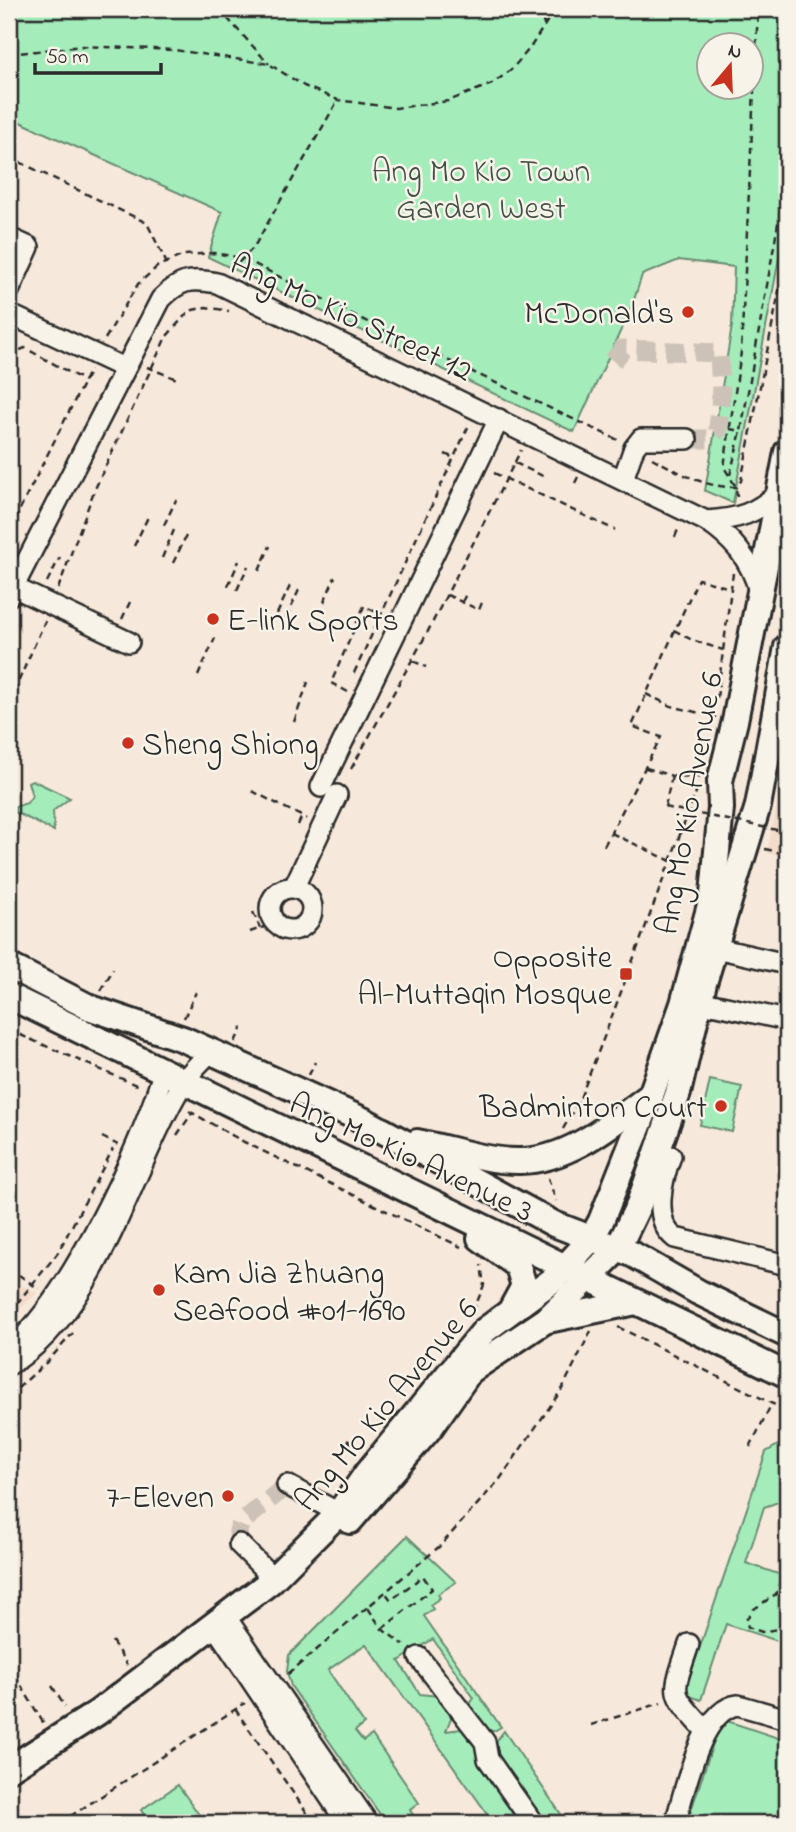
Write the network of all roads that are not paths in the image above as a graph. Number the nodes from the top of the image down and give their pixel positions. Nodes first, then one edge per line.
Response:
1 (9, 238) edge
2 (11, 280) edge
3 (9, 314) edge
4 (124, 368) junction
5 (496, 426) junction
6 (687, 439) tunnel mouth
7 (787, 452) edge
8 (623, 479) junction
9 (780, 492) junction
10 (698, 526) junction
11 (10, 590) edge
12 (760, 592) junction
13 (124, 635) road end
14 (787, 647) edge
15 (294, 887) junction
16 (716, 948) junction
17 (782, 963) dead end
18 (9, 966) edge
19 (9, 996) edge
20 (705, 999) junction
21 (787, 1020) edge
22 (211, 1051) junction
23 (173, 1077) junction
24 (651, 1095) junction
25 (392, 1137) junction
26 (671, 1156) dead end
27 (639, 1204) junction
28 (448, 1212) junction
29 (591, 1238) junction
30 (617, 1250) junction
31 (564, 1265) junction
32 (787, 1265) edge
33 (590, 1279) junction
34 (698, 1292) junction
35 (636, 1302) junction
36 (512, 1308) junction
37 (546, 1320) junction
38 (787, 1335) edge
39 (9, 1349) edge
40 (9, 1365) edge
41 (787, 1375) edge
42 (287, 1485) dead end
43 (339, 1513) junction
44 (239, 1544) dead end
45 (270, 1582) junction
46 (224, 1626) junction
47 (689, 1644) dead end
48 (419, 1657) road end
49 (266, 1689) junction
50 (787, 1719) edge
51 (705, 1731) junction
52 (9, 1769) edge
53 (9, 1788) edge
54 (347, 1823) edge
55 (368, 1823) edge
56 (534, 1823) edge
57 (675, 1823) edge

1 - 2 street
3 - 4 street
4 - 5 street, Ang Mo Kio Street 12
4 - 11 street
5 - 8 street, Ang Mo Kio Street 12
5 - 15 street
6 - 8 street
7 - 9 main road, Ang Mo Kio Avenue 6
8 - 10 street, Ang Mo Kio Street 12
9 - 10 street
9 - 12 main road, Ang Mo Kio Avenue 6
10 - 12 street, Ang Mo Kio Street 12
11 - 13 street
12 - 24 main road, Ang Mo Kio Avenue 6
14 - 16 main road, Ang Mo Kio Avenue 6
15 - 15 street
16 - 17 street
16 - 20 main road, Ang Mo Kio Avenue 6
18 - 22 main road, Ang Mo Kio Avenue 3
19 - 23 main road, Ang Mo Kio Avenue 3
20 - 21 street
20 - 27 main road, Ang Mo Kio Avenue 6
22 - 23 street
22 - 25 main road, Ang Mo Kio Avenue 3
23 - 28 main road, Ang Mo Kio Avenue 3
23 - 39 street
23 - 40 street
24 - 25 main road
24 - 29 main road, Ang Mo Kio Avenue 6
25 - 29 main road, Ang Mo Kio Avenue 3
26 - 32 street
27 - 30 main road, Ang Mo Kio Avenue 6
27 - 34 main road
28 - 31 main road, Ang Mo Kio Avenue 3
28 - 36 main road
29 - 30 main road, Ang Mo Kio Avenue 3
29 - 31 main road, Ang Mo Kio Avenue 6
30 - 33 main road, Ang Mo Kio Avenue 6
30 - 34 main road, Ang Mo Kio Avenue 3
31 - 33 main road, Ang Mo Kio Avenue 3
31 - 36 main road, Ang Mo Kio Avenue 6
33 - 35 main road, Ang Mo Kio Avenue 3
33 - 37 main road, Ang Mo Kio Avenue 6
34 - 38 main road, Ang Mo Kio Avenue 3
35 - 37 main road
35 - 41 main road, Ang Mo Kio Avenue 3
36 - 43 main road, Ang Mo Kio Avenue 6
37 - 46 main road, Ang Mo Kio Avenue 6
42 - 43 street
43 - 45 main road, Ang Mo Kio Avenue 6
44 - 45 street
45 - 46 main road, Ang Mo Kio Avenue 6
46 - 49 street
46 - 52 main road, Ang Mo Kio Avenue 6
46 - 53 main road, Ang Mo Kio Avenue 6
47 - 51 street
48 - 56 street
49 - 54 street
49 - 55 street
50 - 51 street
51 - 57 street

